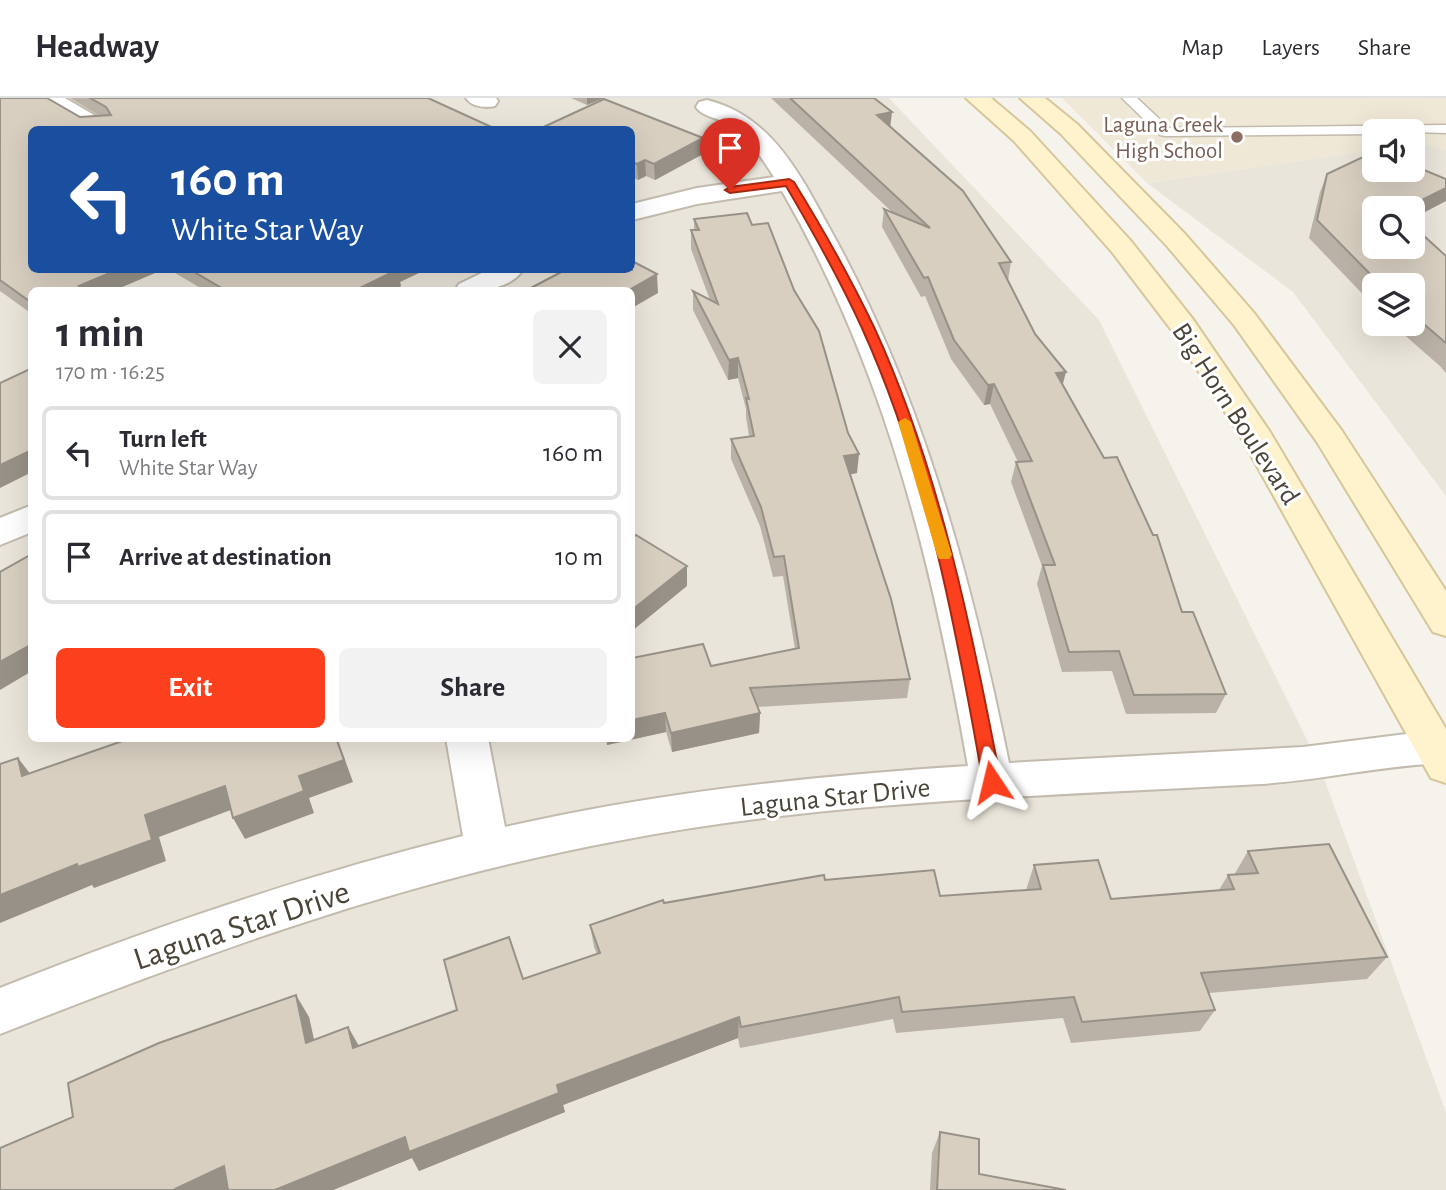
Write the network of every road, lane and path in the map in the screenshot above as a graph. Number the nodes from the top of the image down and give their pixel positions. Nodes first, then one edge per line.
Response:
1 (49, 98) edge
2 (978, 98) edge
3 (1031, 98) edge
4 (1129, 98) edge
5 (707, 107) dead end
6 (96, 126) edge
7 (1446, 129) edge
8 (789, 182) junction
9 (635, 211) edge
10 (503, 273) edge
11 (474, 287) edge
12 (28, 519) edge
13 (0, 533) edge
14 (1446, 621) edge
15 (468, 742) edge
16 (1443, 753) edge
17 (992, 782) junction
18 (486, 850) junction
19 (0, 1011) edge

1 - 6 street
2 - 16 main road, Big Horn Boulevard
3 - 14 main road, Big Horn Boulevard
4 - 7 lane
5 - 8 street
8 - 9 street
8 - 17 street
10 - 11 street
12 - 13 street
15 - 18 street
16 - 17 street, Laguna Star Drive
17 - 18 street, Laguna Star Drive
18 - 19 street, Laguna Star Drive

